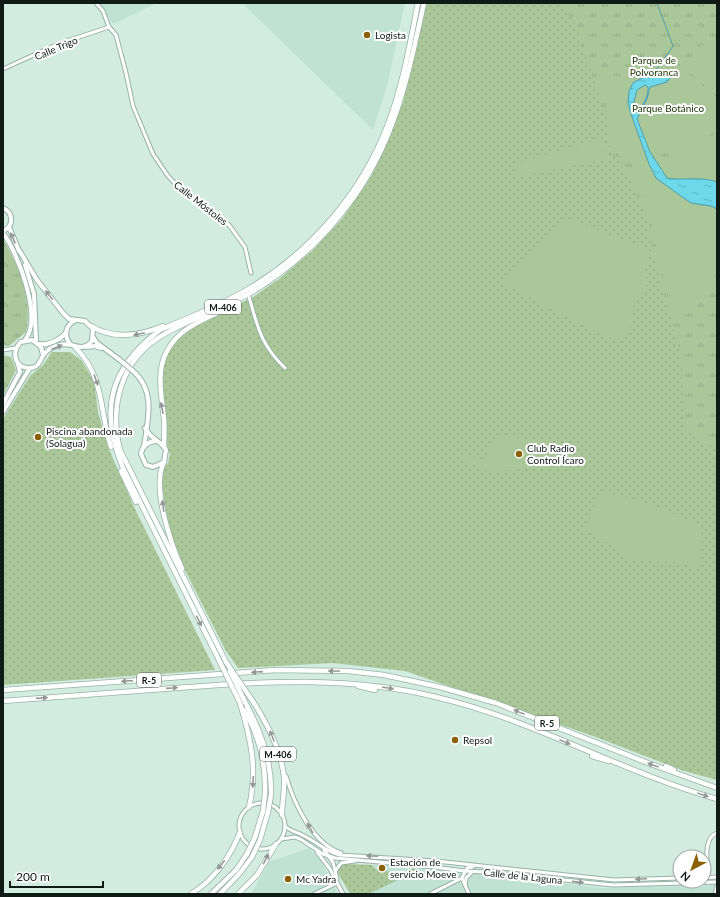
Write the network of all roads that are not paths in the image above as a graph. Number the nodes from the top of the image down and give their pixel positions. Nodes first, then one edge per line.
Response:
1 (96, 3) edge
2 (418, 3) edge
3 (424, 3) edge
4 (109, 27) junction
5 (3, 69) edge
6 (3, 208) edge
7 (9, 227) junction
8 (3, 232) edge
9 (19, 250) junction
10 (291, 265) junction
11 (251, 273) dead end
12 (250, 297) junction
13 (202, 312) junction
14 (77, 320) junction
15 (91, 326) junction
16 (66, 333) junction
17 (93, 337) junction
18 (25, 340) junction
19 (37, 343) junction
20 (74, 347) junction
21 (85, 347) junction
22 (16, 348) junction
23 (4, 350) edge
24 (105, 350) junction
25 (15, 354) junction
26 (43, 355) junction
27 (18, 363) junction
28 (30, 368) junction
29 (285, 368) dead end
30 (3, 404) edge
31 (3, 412) edge
32 (145, 428) junction
33 (156, 441) junction
34 (144, 446) junction
35 (164, 446) junction
36 (164, 462) junction
37 (182, 588) junction
38 (201, 612) junction
39 (218, 653) junction
40 (226, 662) junction
41 (349, 683) junction
42 (3, 690) edge
43 (375, 690) dead end
44 (3, 701) edge
45 (243, 702) junction
46 (592, 756) dead end
47 (281, 761) junction
48 (615, 761) junction
49 (666, 766) dead end
50 (690, 778) junction
51 (717, 788) edge
52 (717, 799) edge
53 (249, 807) junction
54 (282, 815) junction
55 (285, 826) junction
56 (240, 832) junction
57 (717, 833) edge
58 (280, 839) junction
59 (311, 840) junction
60 (305, 842) junction
61 (276, 844) junction
62 (708, 849) edge
63 (353, 855) junction
64 (330, 857) junction
65 (364, 861) junction
66 (480, 866) junction
67 (464, 871) junction
68 (472, 872) junction
69 (335, 873) junction
70 (462, 878) junction
71 (672, 878) edge
72 (337, 882) junction
73 (672, 883) edge
74 (465, 887) junction
75 (716, 887) edge
76 (191, 894) edge
77 (211, 894) edge
78 (220, 894) edge
79 (238, 894) edge
80 (314, 894) edge
81 (343, 894) edge
82 (430, 894) edge
83 (469, 894) edge
84 (715, 894) edge

1 - 4 street, Calle Móstoles
2 - 13 highway, M-406
3 - 10 highway, M-406
4 - 5 street, Calle Trigo
4 - 11 street, Calle Móstoles
6 - 7 main road
7 - 8 main road
9 -> 7 main road
8 - 18 main road
14 -> 9 main road
9 - 19 main road
10 - 12 highway, M-406
10 - 38 highway, M-406
12 - 29 street
35 -> 12 highway, M-406
13 -> 15 highway, M-406
13 - 37 highway, M-406
14 - 15 main road
14 - 16 main road
15 - 17 main road
16 - 19 main road
16 - 20 main road
17 - 21 main road
17 - 24 main road
18 - 19 main road
18 - 22 main road
19 - 26 main road
20 - 21 main road
26 -> 20 main road
20 -> 37 highway
21 - 24 main road
22 - 23 street
22 - 25 main road
23 - 25 street
24 - 32 main road, bridge
25 - 27 main road
26 - 28 main road
27 - 28 main road
27 - 30 main road
28 - 31 main road
32 - 33 main road
32 - 34 main road
33 - 34 main road
33 - 35 main road
34 - 36 main road
35 - 36 main road
38 -> 36 highway
37 -> 39 highway, M-406
38 - 39 highway, M-406
39 - 40 highway, M-406
39 - 45 highway, M-406, bridge
40 - 45 highway, M-406, bridge
47 -> 40 highway, M-406, bridge
41 - 43 highway
44 -> 41 highway, R-5
41 -> 48 highway, R-5
50 -> 42 highway, R-5
45 -> 53 highway, M-406
45 - 77 highway, M-406, bridge
45 - 78 highway, M-406, bridge
46 - 48 highway
47 - 54 highway, M-406
63 -> 47 street
48 -> 52 highway, R-5
49 - 50 highway
50 - 51 highway, R-5
53 - 54 street
53 - 56 street
54 - 55 street
55 - 58 street
55 - 59 street
56 - 61 street
56 -> 76 highway
57 - 62 street
58 - 60 street
58 - 61 street
59 - 63 street
59 - 64 street
60 - 64 street
60 - 72 street
79 -> 61 highway
66 -> 63 street, Calle de la Laguna
64 - 65 street, Calle de la Laguna
64 - 69 street
65 - 67 street, Calle de la Laguna
65 - 69 street
66 - 67 street
71 -> 66 street, Calle de la Laguna
67 - 68 street, Calle de la Laguna
67 - 70 street
68 -> 73 street, Calle de la Laguna
68 - 74 street
69 - 72 street
70 - 74 street
70 - 82 street
72 - 80 street
72 - 81 street
74 - 83 street
75 - 84 street

